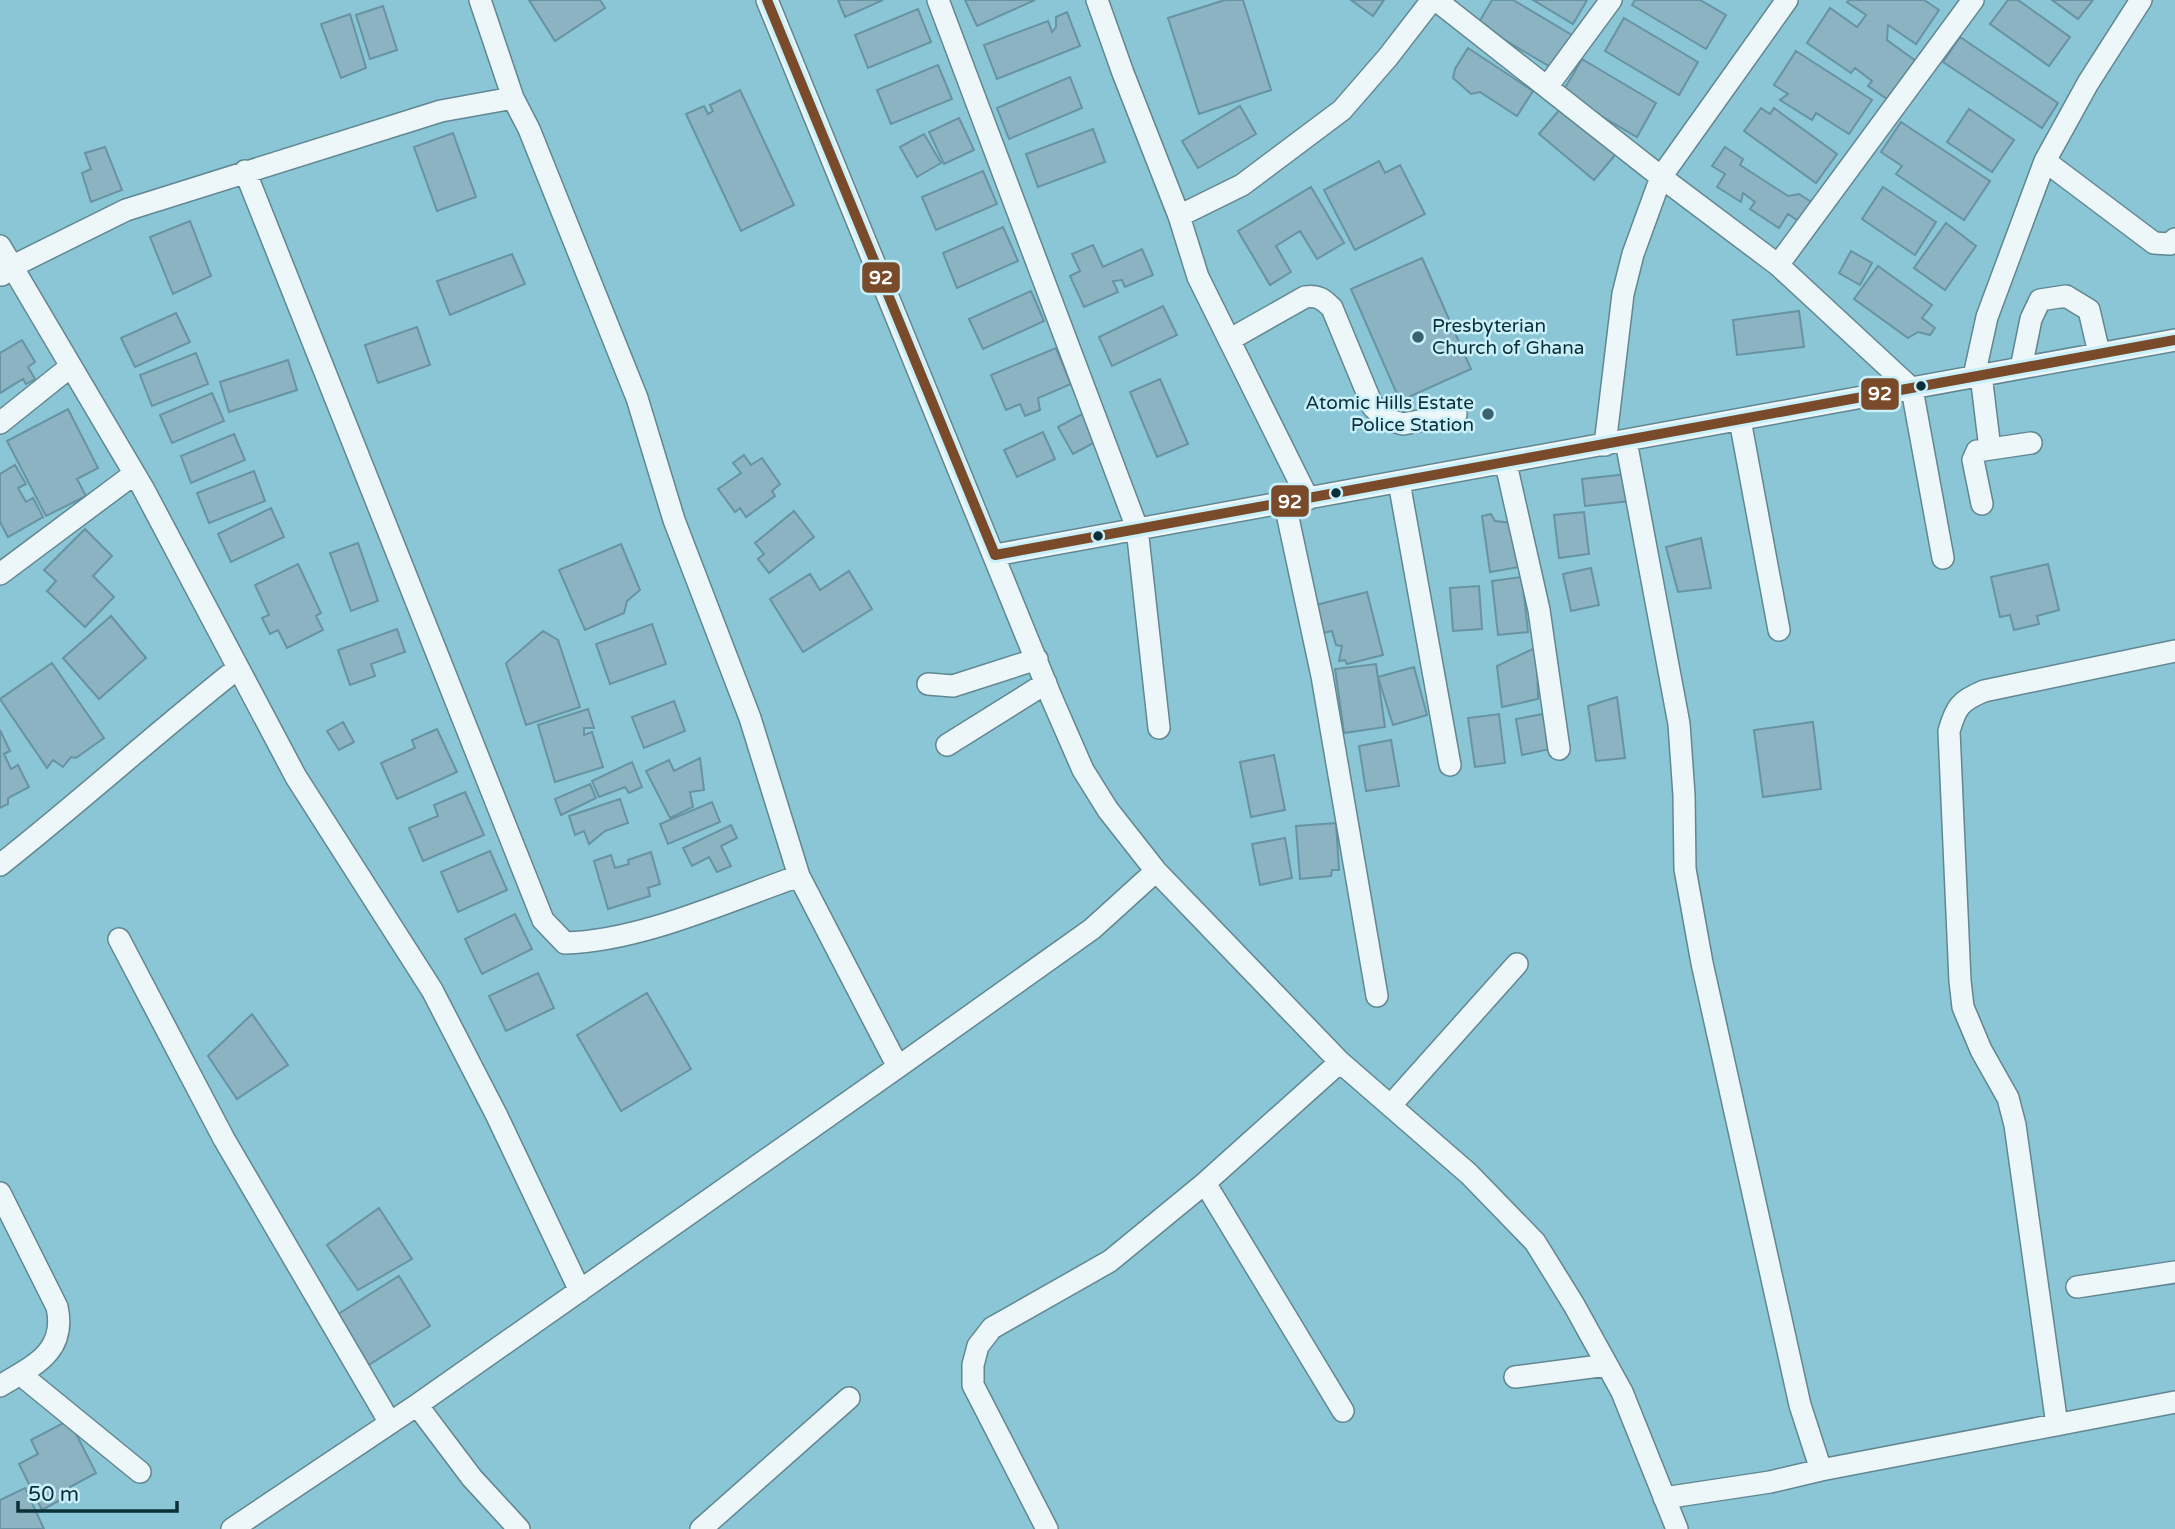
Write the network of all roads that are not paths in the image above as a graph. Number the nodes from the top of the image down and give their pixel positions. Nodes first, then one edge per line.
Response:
1 (480, 0) edge
2 (767, 0) edge
3 (938, 0) edge
4 (1097, 0) edge
5 (1434, 0) edge
6 (1611, 0) edge
7 (1787, 0) edge
8 (1973, 0) edge
9 (2141, 0) edge
10 (1547, 86) junction
11 (513, 98) junction
12 (2045, 161) junction
13 (245, 171) junction
14 (1661, 177) junction
15 (1179, 216) junction
16 (2175, 239) edge
17 (0, 246) edge
18 (1778, 265) junction
19 (6, 271) edge
20 (1229, 340) junction
21 (2175, 340) edge
22 (2099, 353) junction
23 (71, 367) junction
24 (2021, 368) junction
25 (1978, 376) junction
26 (1912, 389) junction
27 (1456, 414) dead end
28 (1740, 420) junction
29 (0, 423) edge
30 (1615, 443) junction
31 (2031, 443) dead end
32 (1990, 449) junction
33 (1506, 464) junction
34 (134, 474) junction
35 (1399, 482) junction
36 (1308, 499) junction
37 (1285, 503) junction
38 (1982, 504) dead end
39 (1137, 528) junction
40 (995, 555) junction
41 (1943, 558) dead end
42 (0, 574) edge
43 (1779, 630) dead end
44 (2175, 651) edge
45 (1037, 659) junction
46 (238, 668) junction
47 (1046, 683) junction
48 (928, 684) dead end
49 (1159, 728) dead end
50 (947, 745) dead end
51 (1559, 749) dead end
52 (1450, 765) dead end
53 (0, 865) edge
54 (1156, 871) junction
55 (799, 876) junction
56 (118, 939) dead end
57 (1517, 964) dead end
58 (1377, 996) dead end
59 (1340, 1062) junction
60 (898, 1067) junction
61 (1391, 1105) junction
62 (1205, 1183) junction
63 (0, 1193) edge
64 (2175, 1272) edge
65 (2077, 1287) dead end
66 (580, 1291) junction
67 (1607, 1365) junction
68 (19, 1374) junction
69 (1515, 1377) dead end
70 (0, 1386) edge
71 (849, 1398) dead end
72 (2175, 1402) edge
73 (417, 1405) junction
74 (1343, 1411) dead end
75 (390, 1423) junction
76 (2057, 1425) junction
77 (1821, 1470) junction
78 (140, 1472) dead end
79 (1664, 1499) junction
80 (512, 1526) edge
81 (232, 1529) edge
82 (701, 1529) edge
83 (1047, 1529) edge
84 (1677, 1529) edge

1 - 11 street
2 - 40 street
3 - 39 street
4 - 15 street
5 - 10 street
5 - 15 street
6 - 10 street
7 - 14 street
8 - 18 street
9 - 12 street
10 - 14 street
11 - 13 street
11 - 55 street
12 - 16 street
12 - 25 street
13 - 19 street
13 - 55 street
14 - 18 street
14 - 30 street
15 - 20 street
17 - 19 street
18 - 26 street
19 - 23 street
20 - 27 street
20 - 36 street
21 - 22 street
22 - 24 street
22 - 24 street
23 - 29 street
23 - 34 street
24 - 25 street
25 - 26 street
25 - 32 street
26 - 28 street
26 - 41 street
28 - 30 street
28 - 43 street
30 - 33 street
30 - 77 street
31 - 32 street
32 - 38 street
33 - 35 street
33 - 51 street
34 - 42 street
34 - 46 street
35 - 36 street
35 - 52 street
36 - 37 street
37 - 39 street
37 - 58 street
39 - 40 street
39 - 49 street
40 - 45 street
44 - 76 street
45 - 47 street
45 - 48 street
46 - 53 street
46 - 66 street
47 - 50 street
47 - 54 street
54 - 59 street
54 - 60 street
55 - 60 street
56 - 75 street
57 - 61 street
59 - 61 street
59 - 62 street
60 - 66 street
61 - 67 street
62 - 74 street
62 - 83 street
63 - 68 street
64 - 65 street
66 - 73 street
67 - 69 street
67 - 79 street
68 - 70 street
68 - 78 street
71 - 82 street
72 - 76 street
73 - 75 street
73 - 80 street
75 - 81 street
76 - 77 street
77 - 79 street
79 - 84 street

